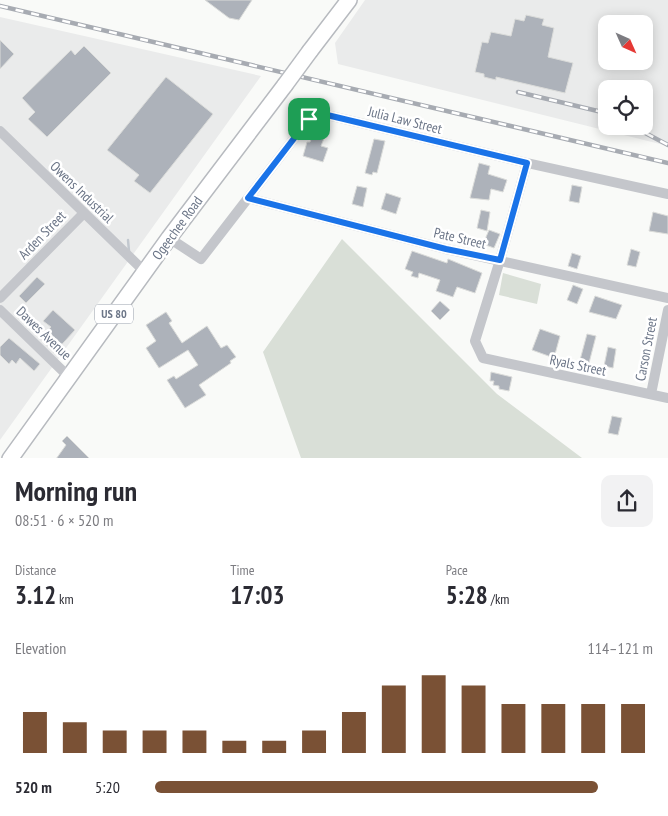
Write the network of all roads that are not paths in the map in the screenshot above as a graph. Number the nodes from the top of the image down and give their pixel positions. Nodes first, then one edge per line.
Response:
1 (350, 0) edge
2 (0, 131) edge
3 (527, 163) junction
4 (668, 194) edge
5 (248, 198) junction
6 (84, 213) junction
7 (169, 238) junction
8 (500, 260) junction
9 (144, 272) junction
10 (0, 298) edge
11 (668, 298) edge
12 (0, 310) edge
13 (668, 310) edge
14 (69, 377) junction
15 (651, 394) junction
16 (668, 398) edge
17 (10, 458) edge

1 - 7 main road, Ogeechee Road / US 80, bridge
2 - 6 street, Owens Industrial
3 - 4 street, Julia Law Street
3 - 5 street, Julia Law Street
3 - 8 street
5 - 7 street, Julia Law Street
5 - 8 street, Pate Street
6 - 9 street, Owens Industrial
6 - 10 street, Arden Street
7 - 9 main road, Ogeechee Road / US 80
8 - 11 street, Pate Street
8 - 15 street, Ryals Street
9 - 14 main road, Ogeechee Road / US 80
12 - 14 street, Dawes Avenue
13 - 15 street, Carson Street
14 - 17 main road, Ogeechee Road / US 80
15 - 16 street, Ryals Street

